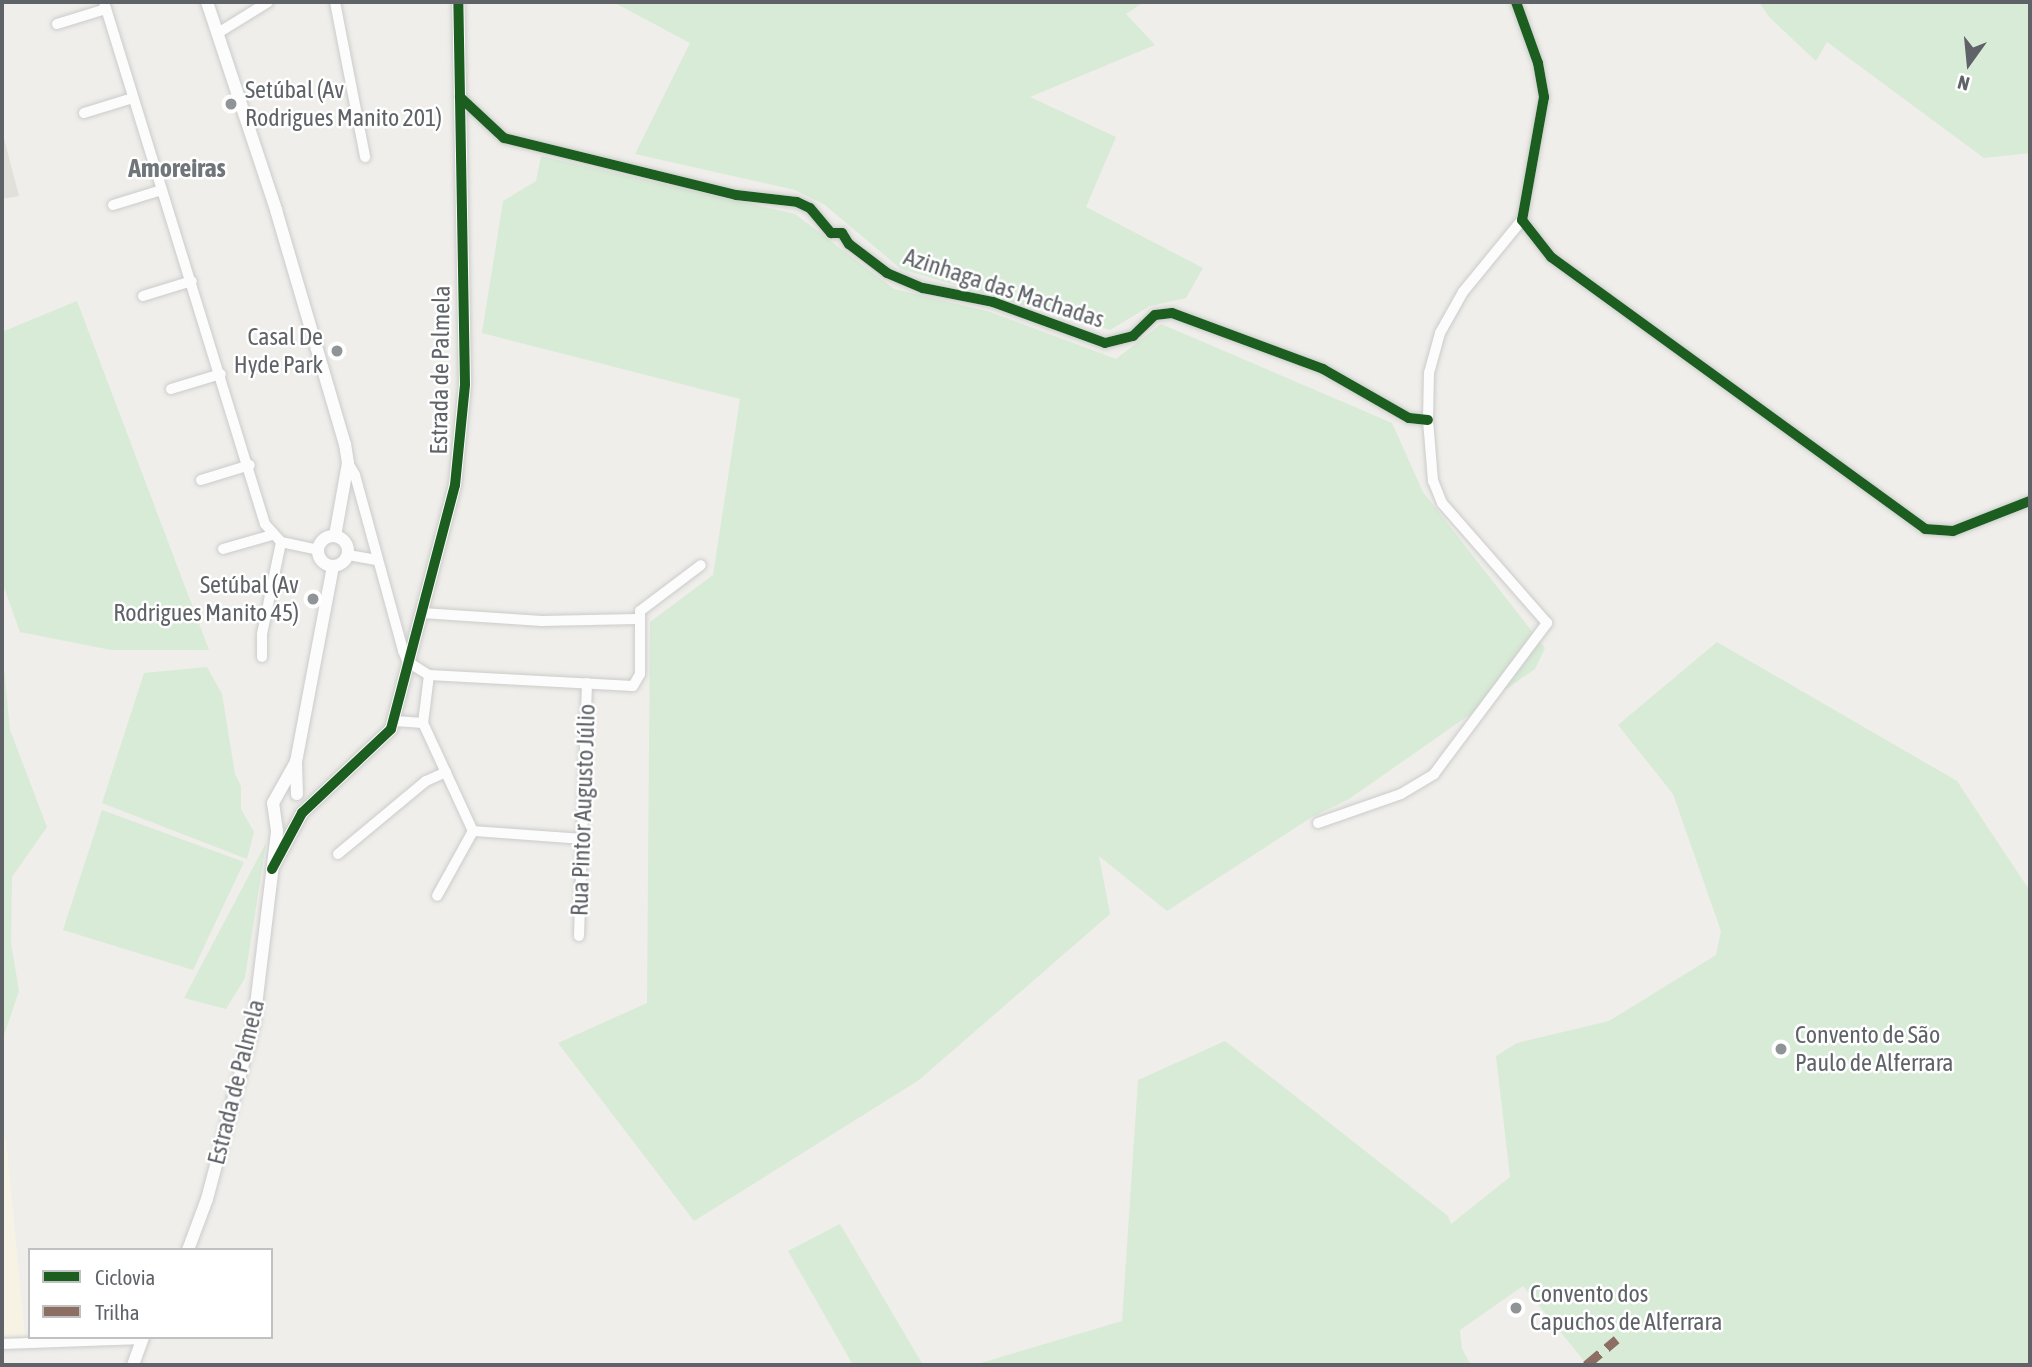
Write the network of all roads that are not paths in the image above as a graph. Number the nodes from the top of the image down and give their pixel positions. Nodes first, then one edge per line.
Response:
1 (207, 2) edge
2 (268, 2) edge
3 (335, 2) edge
4 (458, 2) edge
5 (1516, 2) edge
6 (105, 5) edge
7 (57, 24) dead end
8 (218, 33) junction
9 (460, 97) junction
10 (133, 98) junction
11 (84, 113) dead end
12 (365, 157) dead end
13 (162, 190) junction
14 (114, 205) dead end
15 (1522, 220) junction
16 (192, 281) junction
17 (143, 296) dead end
18 (221, 374) junction
19 (172, 389) dead end
20 (1428, 420) junction
21 (348, 463) junction
22 (250, 466) junction
23 (201, 480) dead end
24 (2030, 501) edge
25 (271, 535) junction
26 (335, 536) junction
27 (281, 542) junction
28 (223, 549) dead end
29 (318, 550) junction
30 (348, 555) junction
31 (377, 560) junction
32 (701, 565) dead end
33 (333, 566) junction
34 (422, 613) junction
35 (637, 619) junction
36 (262, 657) dead end
37 (408, 662) junction
38 (429, 675) junction
39 (587, 683) junction
40 (395, 721) junction
41 (423, 723) junction
42 (296, 762) junction
43 (446, 772) junction
44 (328, 788) junction
45 (278, 795) junction
46 (298, 795) junction
47 (274, 812) junction
48 (300, 815) junction
49 (1318, 823) dead end
50 (472, 831) junction
51 (582, 839) junction
52 (338, 854) dead end
53 (272, 869) junction
54 (438, 896) dead end
55 (579, 936) dead end
56 (189, 1248) edge
57 (120, 1339) edge
58 (143, 1339) edge
59 (2, 1344) edge
60 (133, 1365) edge

1 - 8 street
2 - 8 street
3 - 12 street
4 - 9 street, Estrada de Palmela
5 - 15 street
6 - 7 street
6 - 10 street
8 - 21 street
9 - 20 street, Azinhaga das Machadas
9 - 34 street, Estrada de Palmela
10 - 11 street
10 - 13 street
13 - 14 street
13 - 16 street
15 - 20 street
15 - 24 street
16 - 17 street
16 - 18 street
18 - 19 street
18 - 22 street
20 - 49 street
21 - 26 street
21 - 31 street
22 - 23 street
22 - 25 street
25 - 27 street
25 - 28 street
26 - 29 street
26 - 30 street
27 - 29 street
27 - 36 street
29 - 33 street
30 - 31 street
30 - 33 street
31 - 37 street
32 - 35 street
33 - 42 street
34 - 35 street
34 - 37 street, Estrada de Palmela
35 - 39 street
37 - 38 street
37 - 40 street, Estrada de Palmela
38 - 39 street
38 - 41 street
39 - 51 street, Rua Pintor Augusto Júlio
40 - 41 street
40 - 44 street, Estrada de Palmela
41 - 43 street
42 - 45 street
42 - 46 street
43 - 50 street
43 - 52 street
44 - 46 street, Estrada de Palmela
44 - 48 street, Estrada de Palmela
45 - 46 street
45 - 47 street
46 - 48 street
47 - 48 street
47 - 53 street, Estrada de Palmela
48 - 53 street, Estrada de Palmela
50 - 51 street
50 - 54 street
51 - 55 street, Rua Pintor Augusto Júlio
53 - 56 street, Estrada de Palmela
57 - 59 street
58 - 60 street

